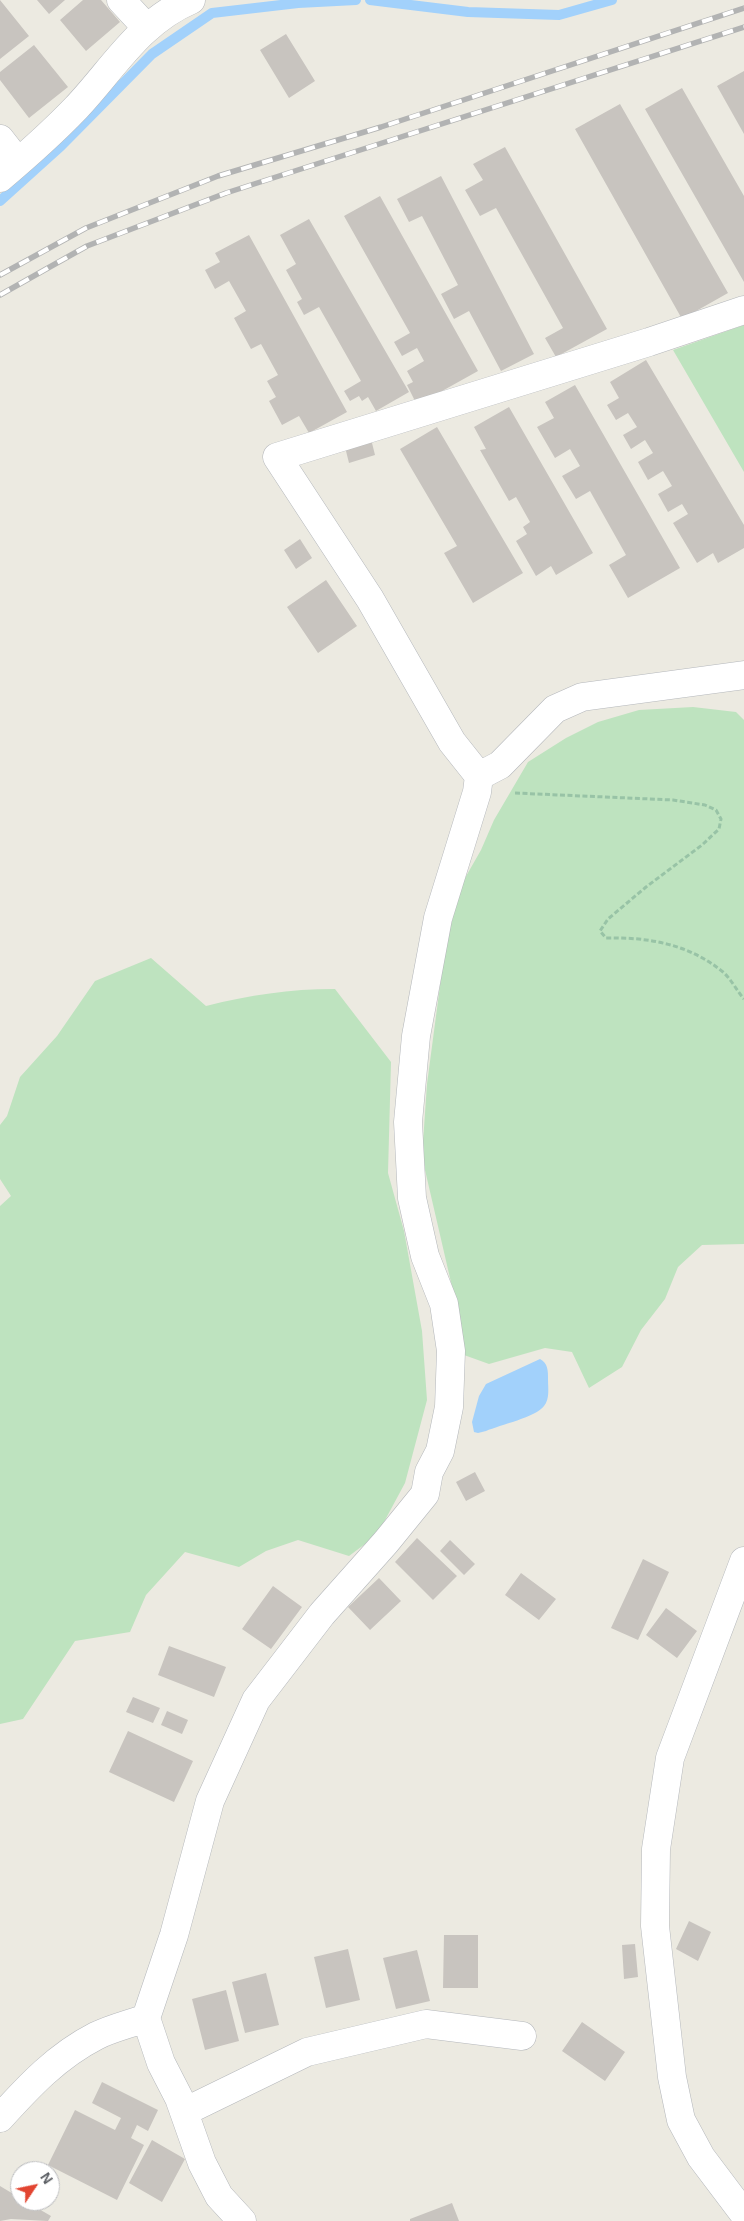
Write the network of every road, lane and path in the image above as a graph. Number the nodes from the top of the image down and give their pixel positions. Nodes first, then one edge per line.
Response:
1 (121, 0) edge
2 (191, 0) edge
3 (146, 27) junction
4 (0, 139) edge
5 (9, 170) edge
6 (744, 310) edge
7 (744, 675) edge
8 (478, 784) junction
9 (744, 999) edge
10 (744, 1561) edge
11 (146, 2018) junction
12 (522, 2036) dead end
13 (184, 2112) junction
14 (0, 2118) edge
15 (744, 2214) edge
16 (242, 2221) edge

1 - 3 street
2 - 3 street
3 - 5 street
4 - 5 street
6 - 8 street
7 - 8 street
8 - 9 path
8 - 11 street
10 - 15 street
11 - 13 street
11 - 14 street
12 - 13 street
13 - 16 street

